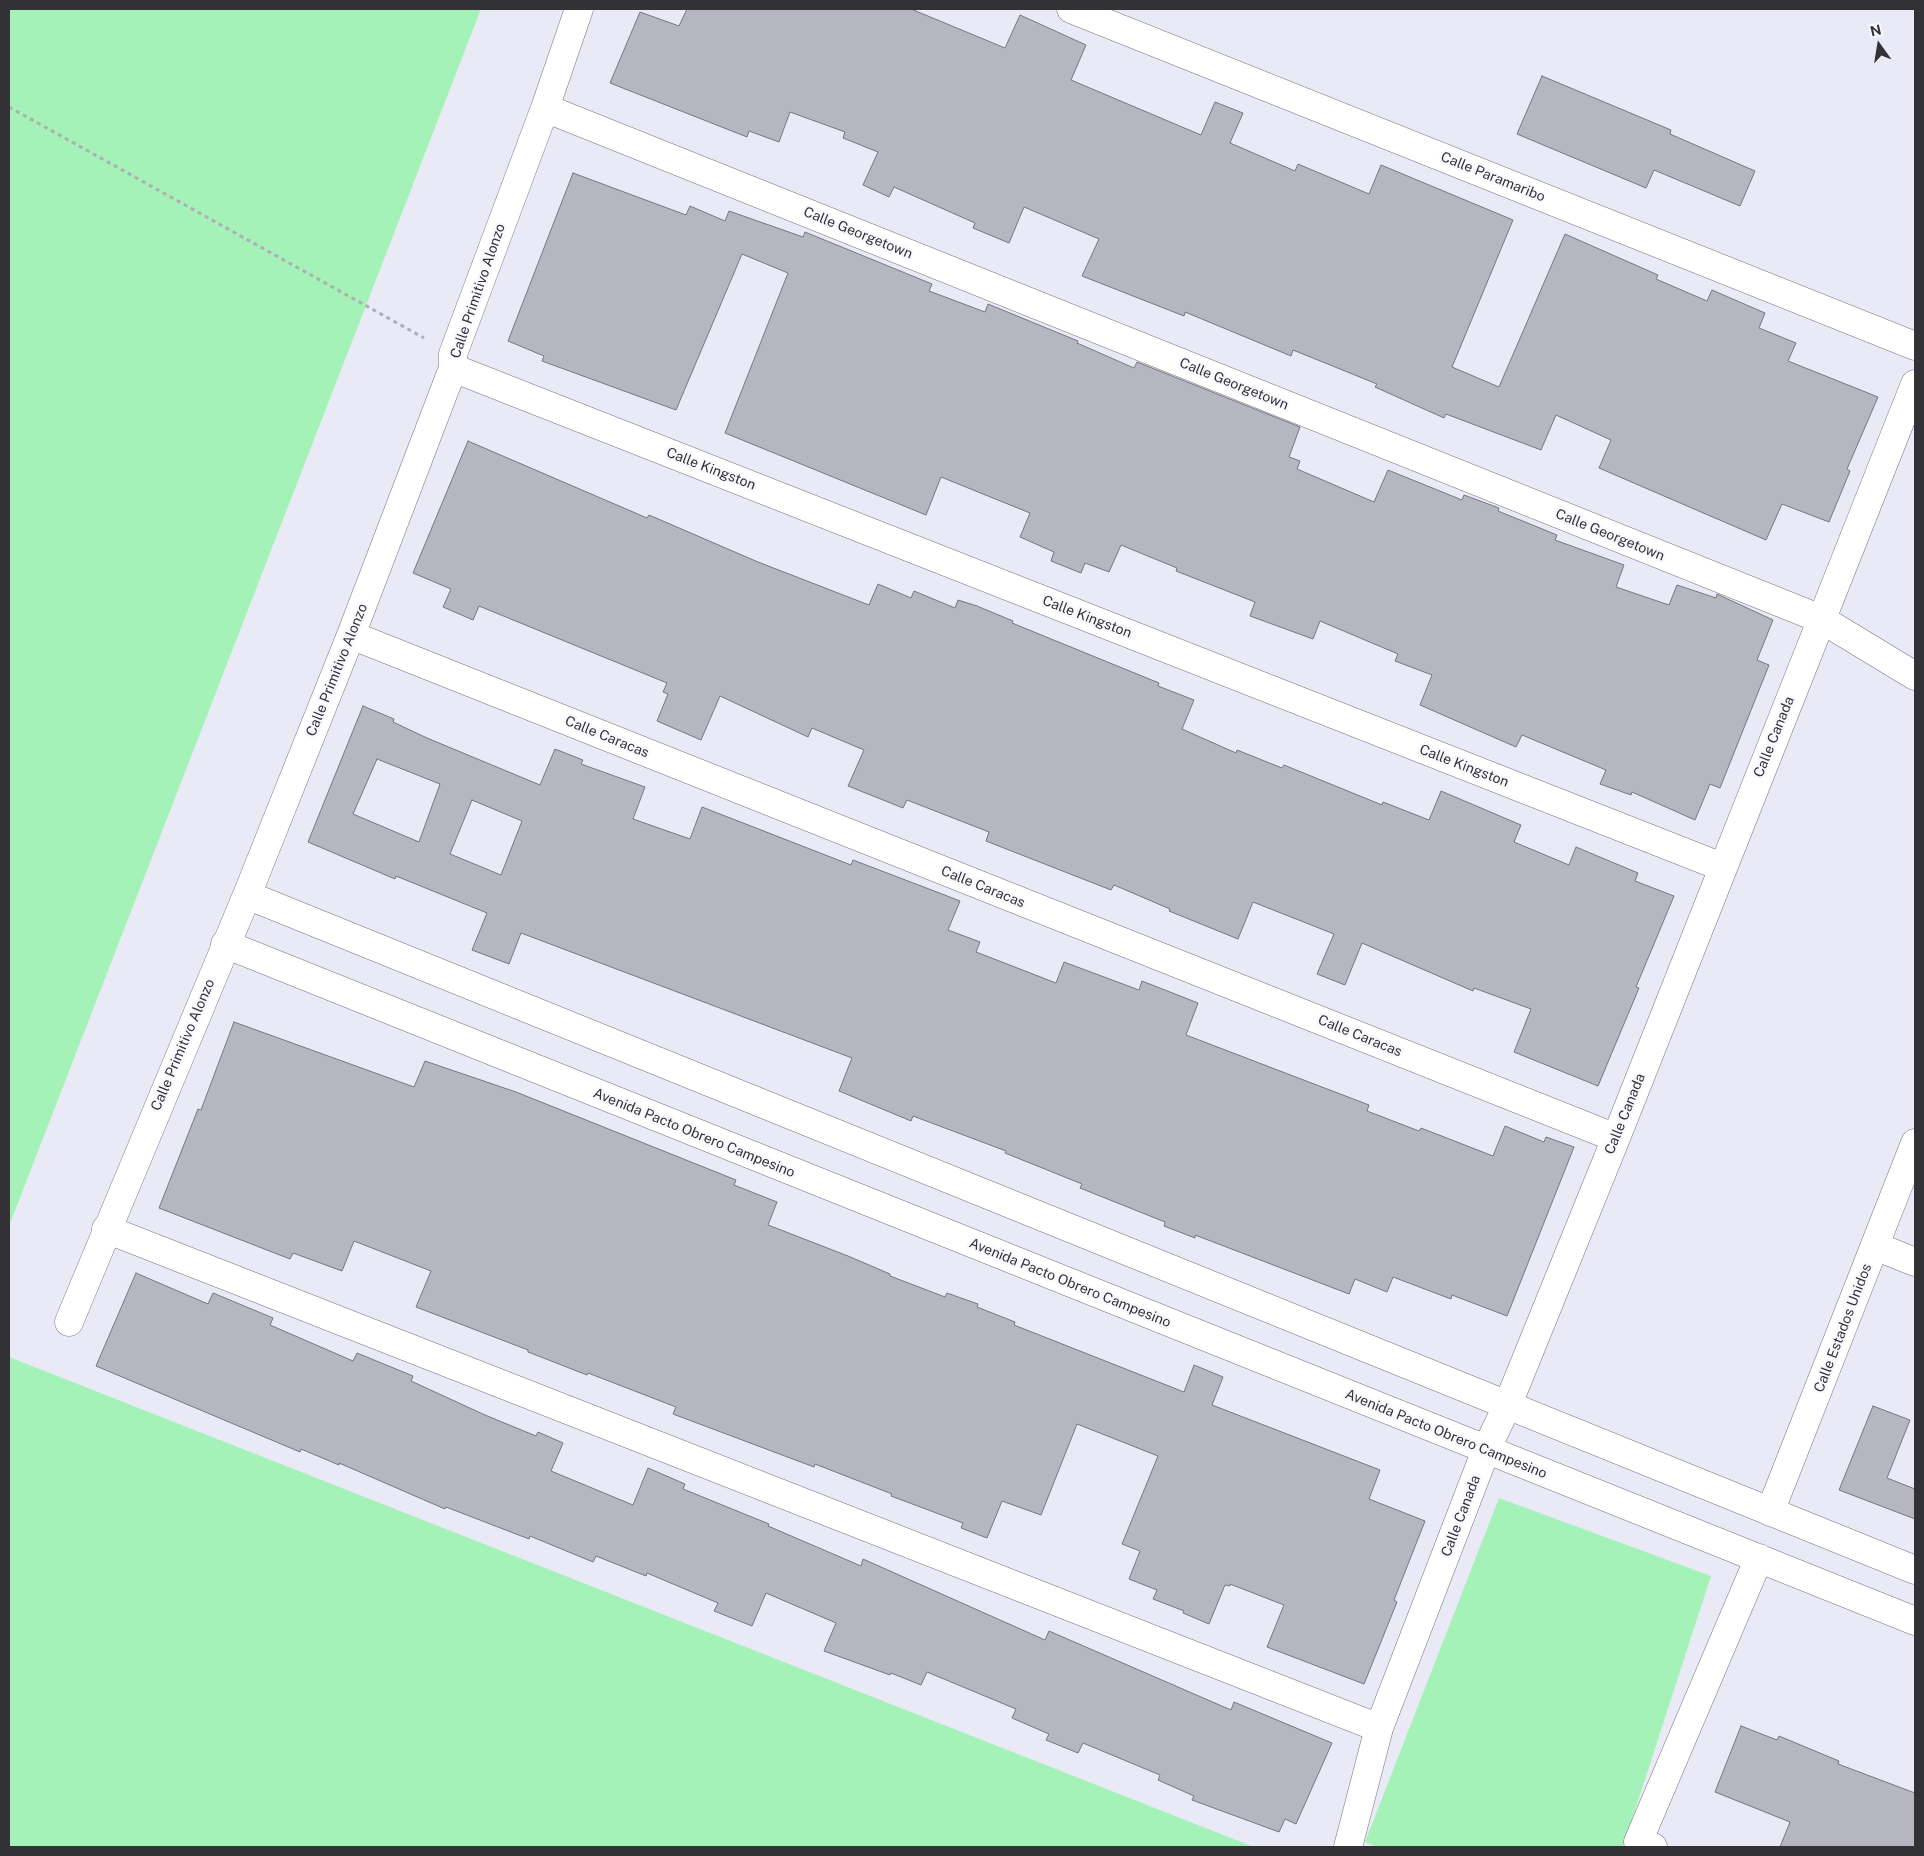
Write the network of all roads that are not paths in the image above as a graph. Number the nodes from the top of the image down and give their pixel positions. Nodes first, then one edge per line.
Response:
1 (579, 9) edge
2 (1071, 9) edge
3 (545, 108) junction
4 (1915, 346) edge
5 (453, 361) junction
6 (1915, 384) edge
7 (1822, 619) junction
8 (351, 635) junction
9 (1915, 676) edge
10 (1722, 867) junction
11 (247, 895) junction
12 (226, 944) junction
13 (1616, 1138) junction
14 (1915, 1143) edge
15 (106, 1228) junction
16 (1874, 1246) junction
17 (1915, 1262) edge
18 (68, 1322) dead end
19 (1508, 1404) junction
20 (1486, 1450) junction
21 (1770, 1512) junction
22 (1758, 1558) junction
23 (1915, 1570) edge
24 (1915, 1621) edge
25 (1379, 1728) junction
26 (1646, 1844) edge
27 (1348, 1847) edge

1 - 3 street, Calle Primitivo Alonzo
2 - 4 street, Calle Paramaribo
3 - 5 street, Calle Primitivo Alonzo
3 - 7 street, Calle Georgetown
5 - 8 street, Calle Primitivo Alonzo
5 - 10 street, Calle Kingston
6 - 7 street, Calle Canada
7 - 9 street, Calle Georgetown
7 - 10 street, Calle Canada
8 - 11 street, Calle Primitivo Alonzo
8 - 13 street, Calle Caracas
10 - 13 street, Calle Canada
11 - 12 street, Calle Primitivo Alonzo
11 - 19 street
12 - 15 street, Calle Primitivo Alonzo
12 - 20 street, Avenida Pacto Obrero Campesino
13 - 19 street, Calle Canada
14 - 16 street, Calle Estados Unidos
15 - 18 street, Calle Primitivo Alonzo
15 - 25 street
16 - 17 street
16 - 21 street, Calle Estados Unidos
19 - 20 street, Calle Canada
19 - 21 street
20 - 22 street, Avenida Pacto Obrero Campesino
20 - 25 street, Calle Canada
21 - 23 street
22 - 24 street, Avenida Pacto Obrero Campesino
22 - 26 street
25 - 27 street, Calle Canada

